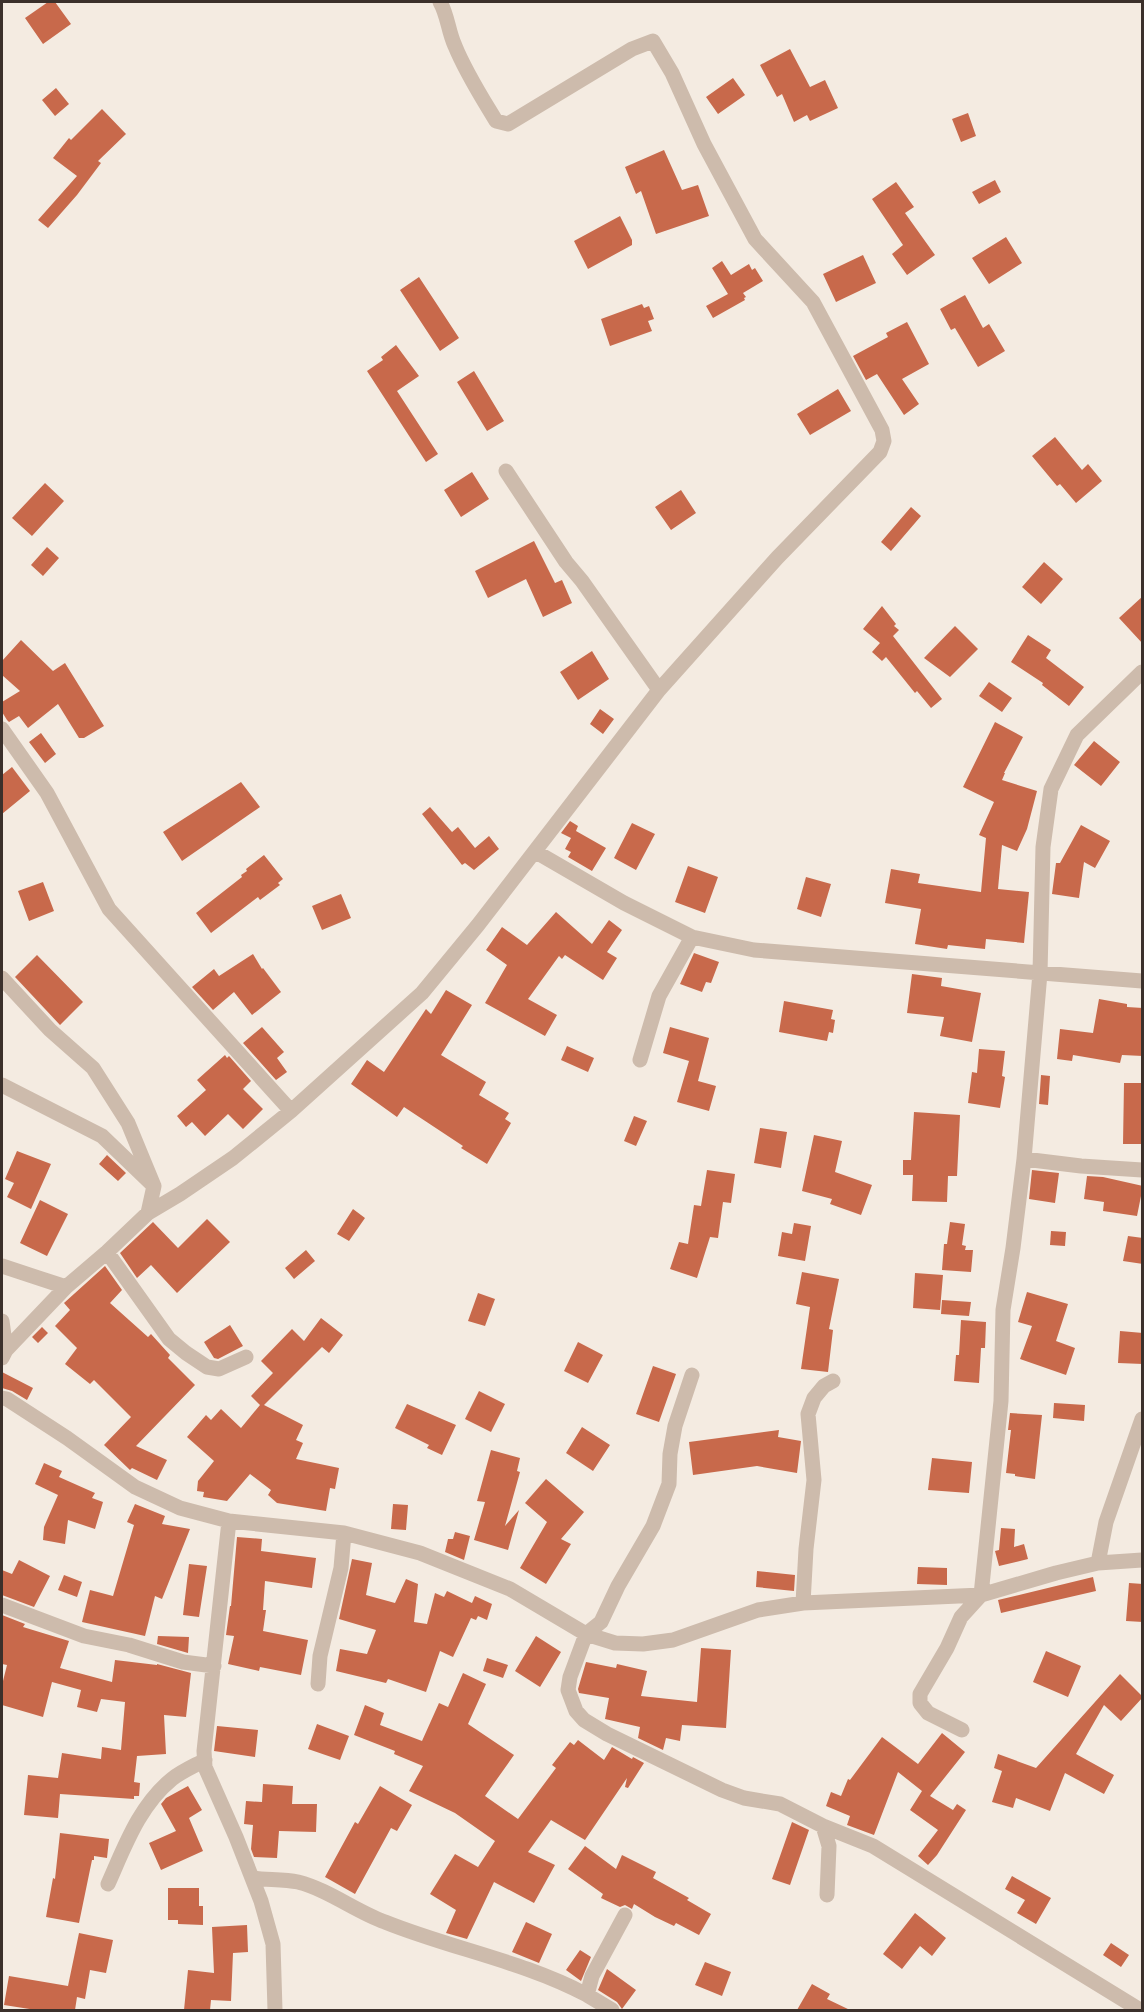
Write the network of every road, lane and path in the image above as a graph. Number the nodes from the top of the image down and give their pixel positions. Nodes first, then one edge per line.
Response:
1 (440, 2) edge
2 (506, 471) dead end
3 (1143, 672) edge
4 (658, 690) junction
5 (2, 729) edge
6 (536, 852) junction
7 (692, 937) junction
8 (1040, 973) junction
9 (2, 978) edge
10 (1143, 981) edge
11 (640, 1060) dead end
12 (2, 1085) edge
13 (291, 1112) junction
14 (1024, 1159) junction
15 (1143, 1170) edge
16 (154, 1186) junction
17 (148, 1213) junction
18 (107, 1252) junction
19 (2, 1266) edge
20 (66, 1287) junction
21 (2, 1321) edge
22 (4, 1354) edge
23 (246, 1357) dead end
24 (693, 1375) dead end
25 (833, 1381) dead end
26 (2, 1398) edge
27 (1143, 1419) edge
28 (229, 1521) junction
29 (344, 1533) junction
30 (1143, 1560) edge
31 (1098, 1563) junction
32 (981, 1595) junction
33 (803, 1604) junction
34 (2, 1605) edge
35 (586, 1634) junction
36 (214, 1666) junction
37 (318, 1684) dead end
38 (962, 1730) dead end
39 (205, 1760) junction
40 (823, 1826) junction
41 (252, 1878) junction
42 (108, 1884) dead end
43 (827, 1895) dead end
44 (625, 1915) dead end
45 (587, 1995) junction
46 (275, 2010) edge
47 (612, 2010) edge
48 (1140, 2010) edge

1 - 4 street
2 - 4 street
3 - 8 street
4 - 6 street
5 - 13 street
6 - 7 street
6 - 13 street
7 - 8 street
7 - 11 street
8 - 10 street
8 - 14 street
9 - 16 street
12 - 16 street
13 - 17 street
14 - 15 street
14 - 32 street
16 - 17 street
17 - 18 street
18 - 20 street
18 - 23 street
19 - 20 street
20 - 22 street
21 - 22 street
24 - 35 street
25 - 33 street
26 - 28 street
27 - 31 street
28 - 29 street
28 - 36 street
29 - 35 street
29 - 37 street
30 - 31 street
31 - 32 street
32 - 33 street
32 - 38 street
33 - 35 street
34 - 36 street
35 - 40 street
36 - 39 street
39 - 41 street
39 - 42 street
40 - 43 street
40 - 48 street
41 - 45 street
41 - 46 street
44 - 45 street
45 - 47 street

